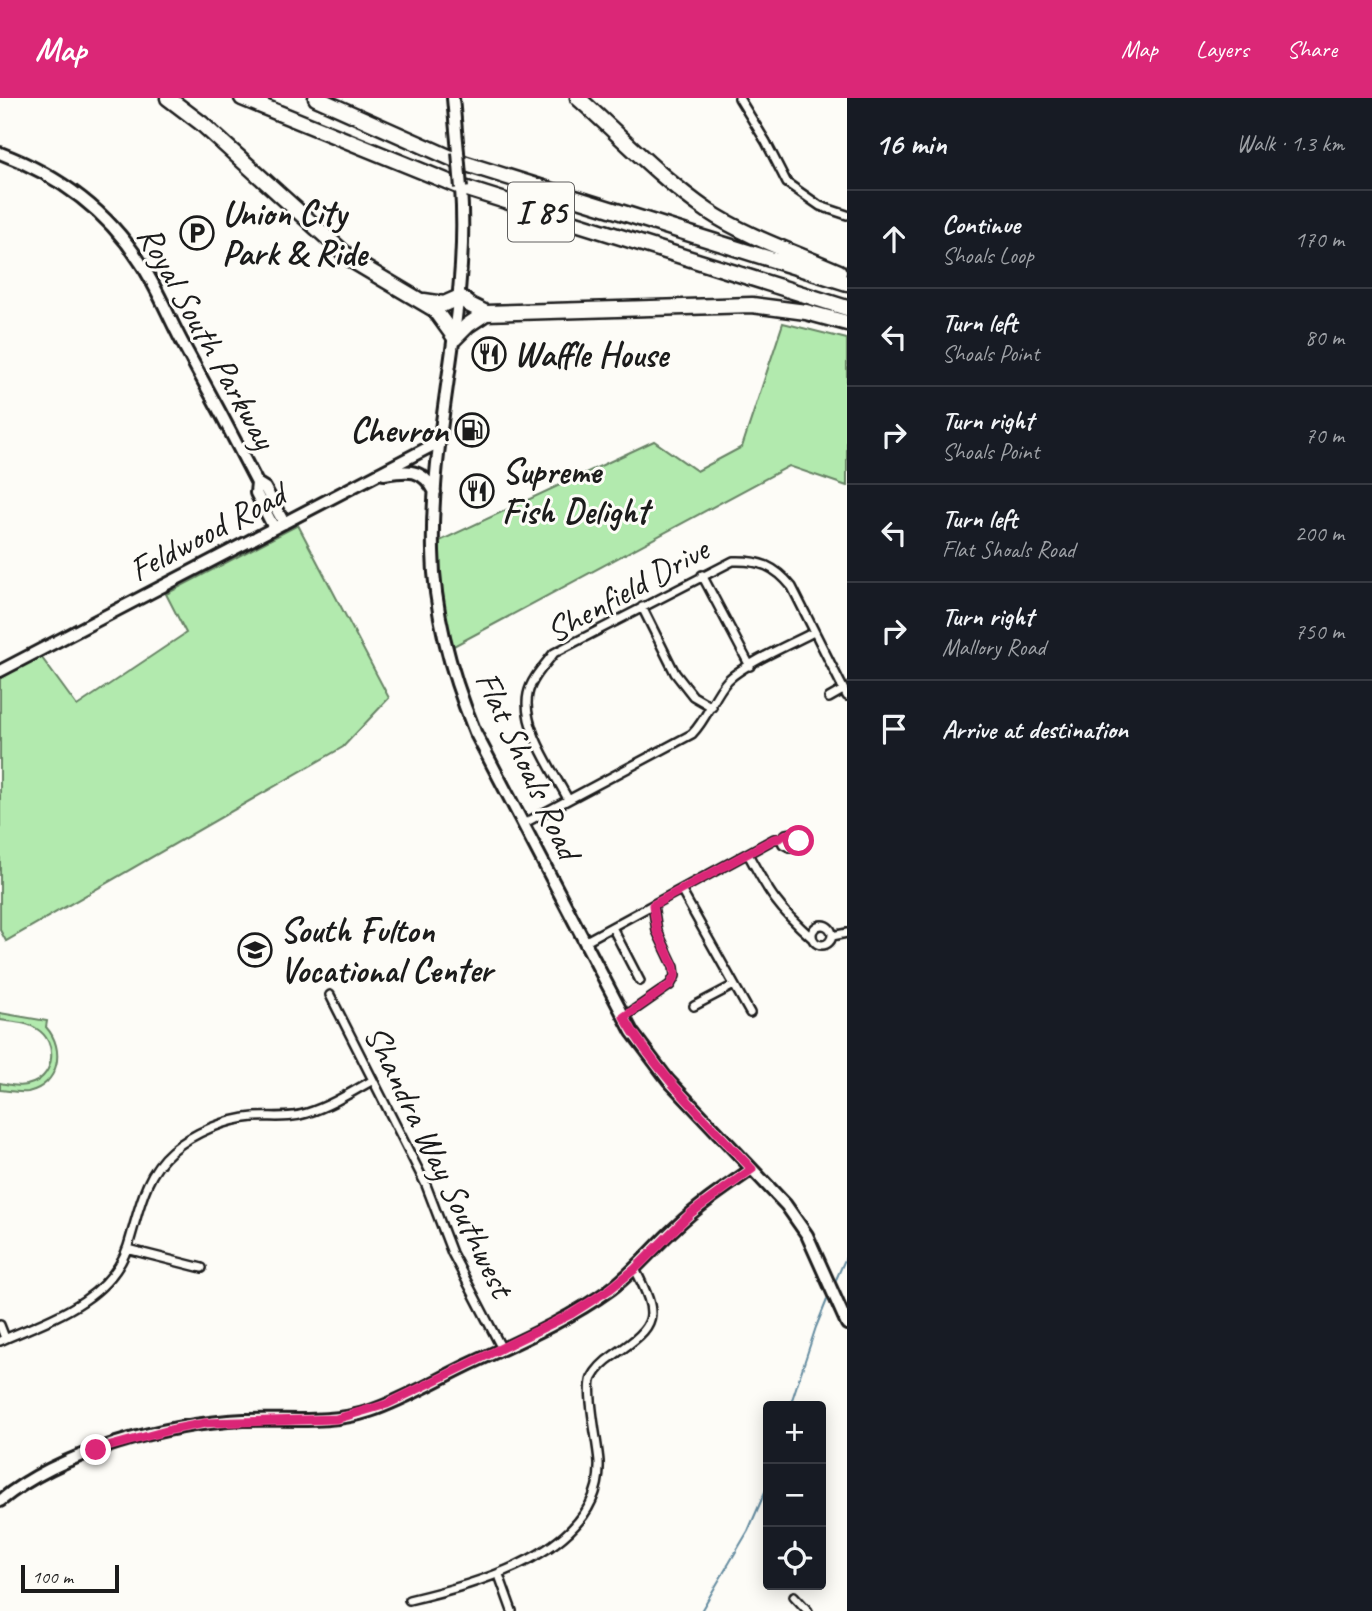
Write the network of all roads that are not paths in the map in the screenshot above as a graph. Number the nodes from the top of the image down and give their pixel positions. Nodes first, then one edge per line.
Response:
1 (168, 98) edge
2 (242, 98) edge
3 (316, 98) edge
4 (453, 98) edge
5 (578, 98) edge
6 (739, 98) edge
7 (0, 153) edge
8 (847, 215) edge
9 (847, 276) edge
10 (847, 283) edge
11 (460, 297) junction
12 (424, 301) junction
13 (847, 308) edge
14 (486, 313) junction
15 (847, 323) edge
16 (455, 338) junction
17 (439, 442) junction
18 (374, 476) junction
19 (435, 492) junction
20 (279, 526) junction
21 (702, 575) junction
22 (642, 607) junction
23 (814, 632) junction
24 (750, 666) junction
25 (0, 671) edge
26 (845, 693) edge
27 (829, 698) dead end
28 (712, 707) junction
29 (568, 799) junction
30 (523, 824) junction
31 (781, 839) dead end
32 (748, 854) junction
33 (681, 890) junction
34 (653, 905) junction
35 (612, 928) junction
36 (847, 933) edge
37 (832, 936) junction
38 (812, 938) junction
39 (584, 942) junction
40 (640, 981) dead end
41 (734, 985) junction
42 (330, 995) dead end
43 (694, 1006) dead end
44 (750, 1013) dead end
45 (624, 1017) junction
46 (373, 1080) junction
47 (752, 1169) junction
48 (127, 1249) junction
49 (202, 1268) dead end
50 (635, 1269) junction
51 (847, 1324) edge
52 (0, 1325) edge
53 (3, 1340) edge
54 (502, 1349) junction
55 (0, 1501) edge
56 (499, 1575) junction
57 (794, 1596) dead end
58 (409, 1600) dead end
59 (512, 1611) edge
60 (808, 1611) edge

1 - 12 highway
2 - 13 highway, I 85
3 - 10 highway, I 85
4 - 11 street, Flat Shoals Road, bridge
5 - 9 highway
6 - 8 street
7 - 20 street, Royal South Parkway
11 - 12 highway
11 - 14 highway
11 - 16 street, Flat Shoals Road
12 - 16 highway
14 - 15 highway
14 - 16 highway
16 - 17 street, Flat Shoals Road
17 - 18 street, Feldwood Road
17 - 19 street, Flat Shoals Road
18 - 19 street
18 - 20 street, Feldwood Road
19 - 30 street, Flat Shoals Road
20 - 25 street, Feldwood Road
21 - 22 street, Shenfield Drive
21 - 23 street, Shenfield Drive
21 - 24 street
22 - 28 street
22 - 29 street, Shenfield Drive
23 - 24 street
23 - 26 street, Shenfield Drive
24 - 28 street
26 - 27 street
28 - 29 street
29 - 30 street
30 - 39 street, Flat Shoals Road
31 - 32 street
32 - 33 street
32 - 38 street
33 - 34 street
33 - 41 street
34 - 35 street
34 - 45 street
35 - 39 street
35 - 40 street
36 - 37 street
37 - 38 street
37 - 38 street
39 - 45 street, Flat Shoals Road
41 - 43 street
41 - 44 street
42 - 46 street, Shandra Way Southwest
45 - 47 street, Flat Shoals Road
46 - 48 street
46 - 54 street, Shandra Way Southwest
47 - 50 street
47 - 51 street, Flat Shoals Road
48 - 49 street
48 - 53 street
50 - 54 street
50 - 56 street
52 - 53 street
54 - 55 street
56 - 58 street
56 - 59 street
57 - 60 street

